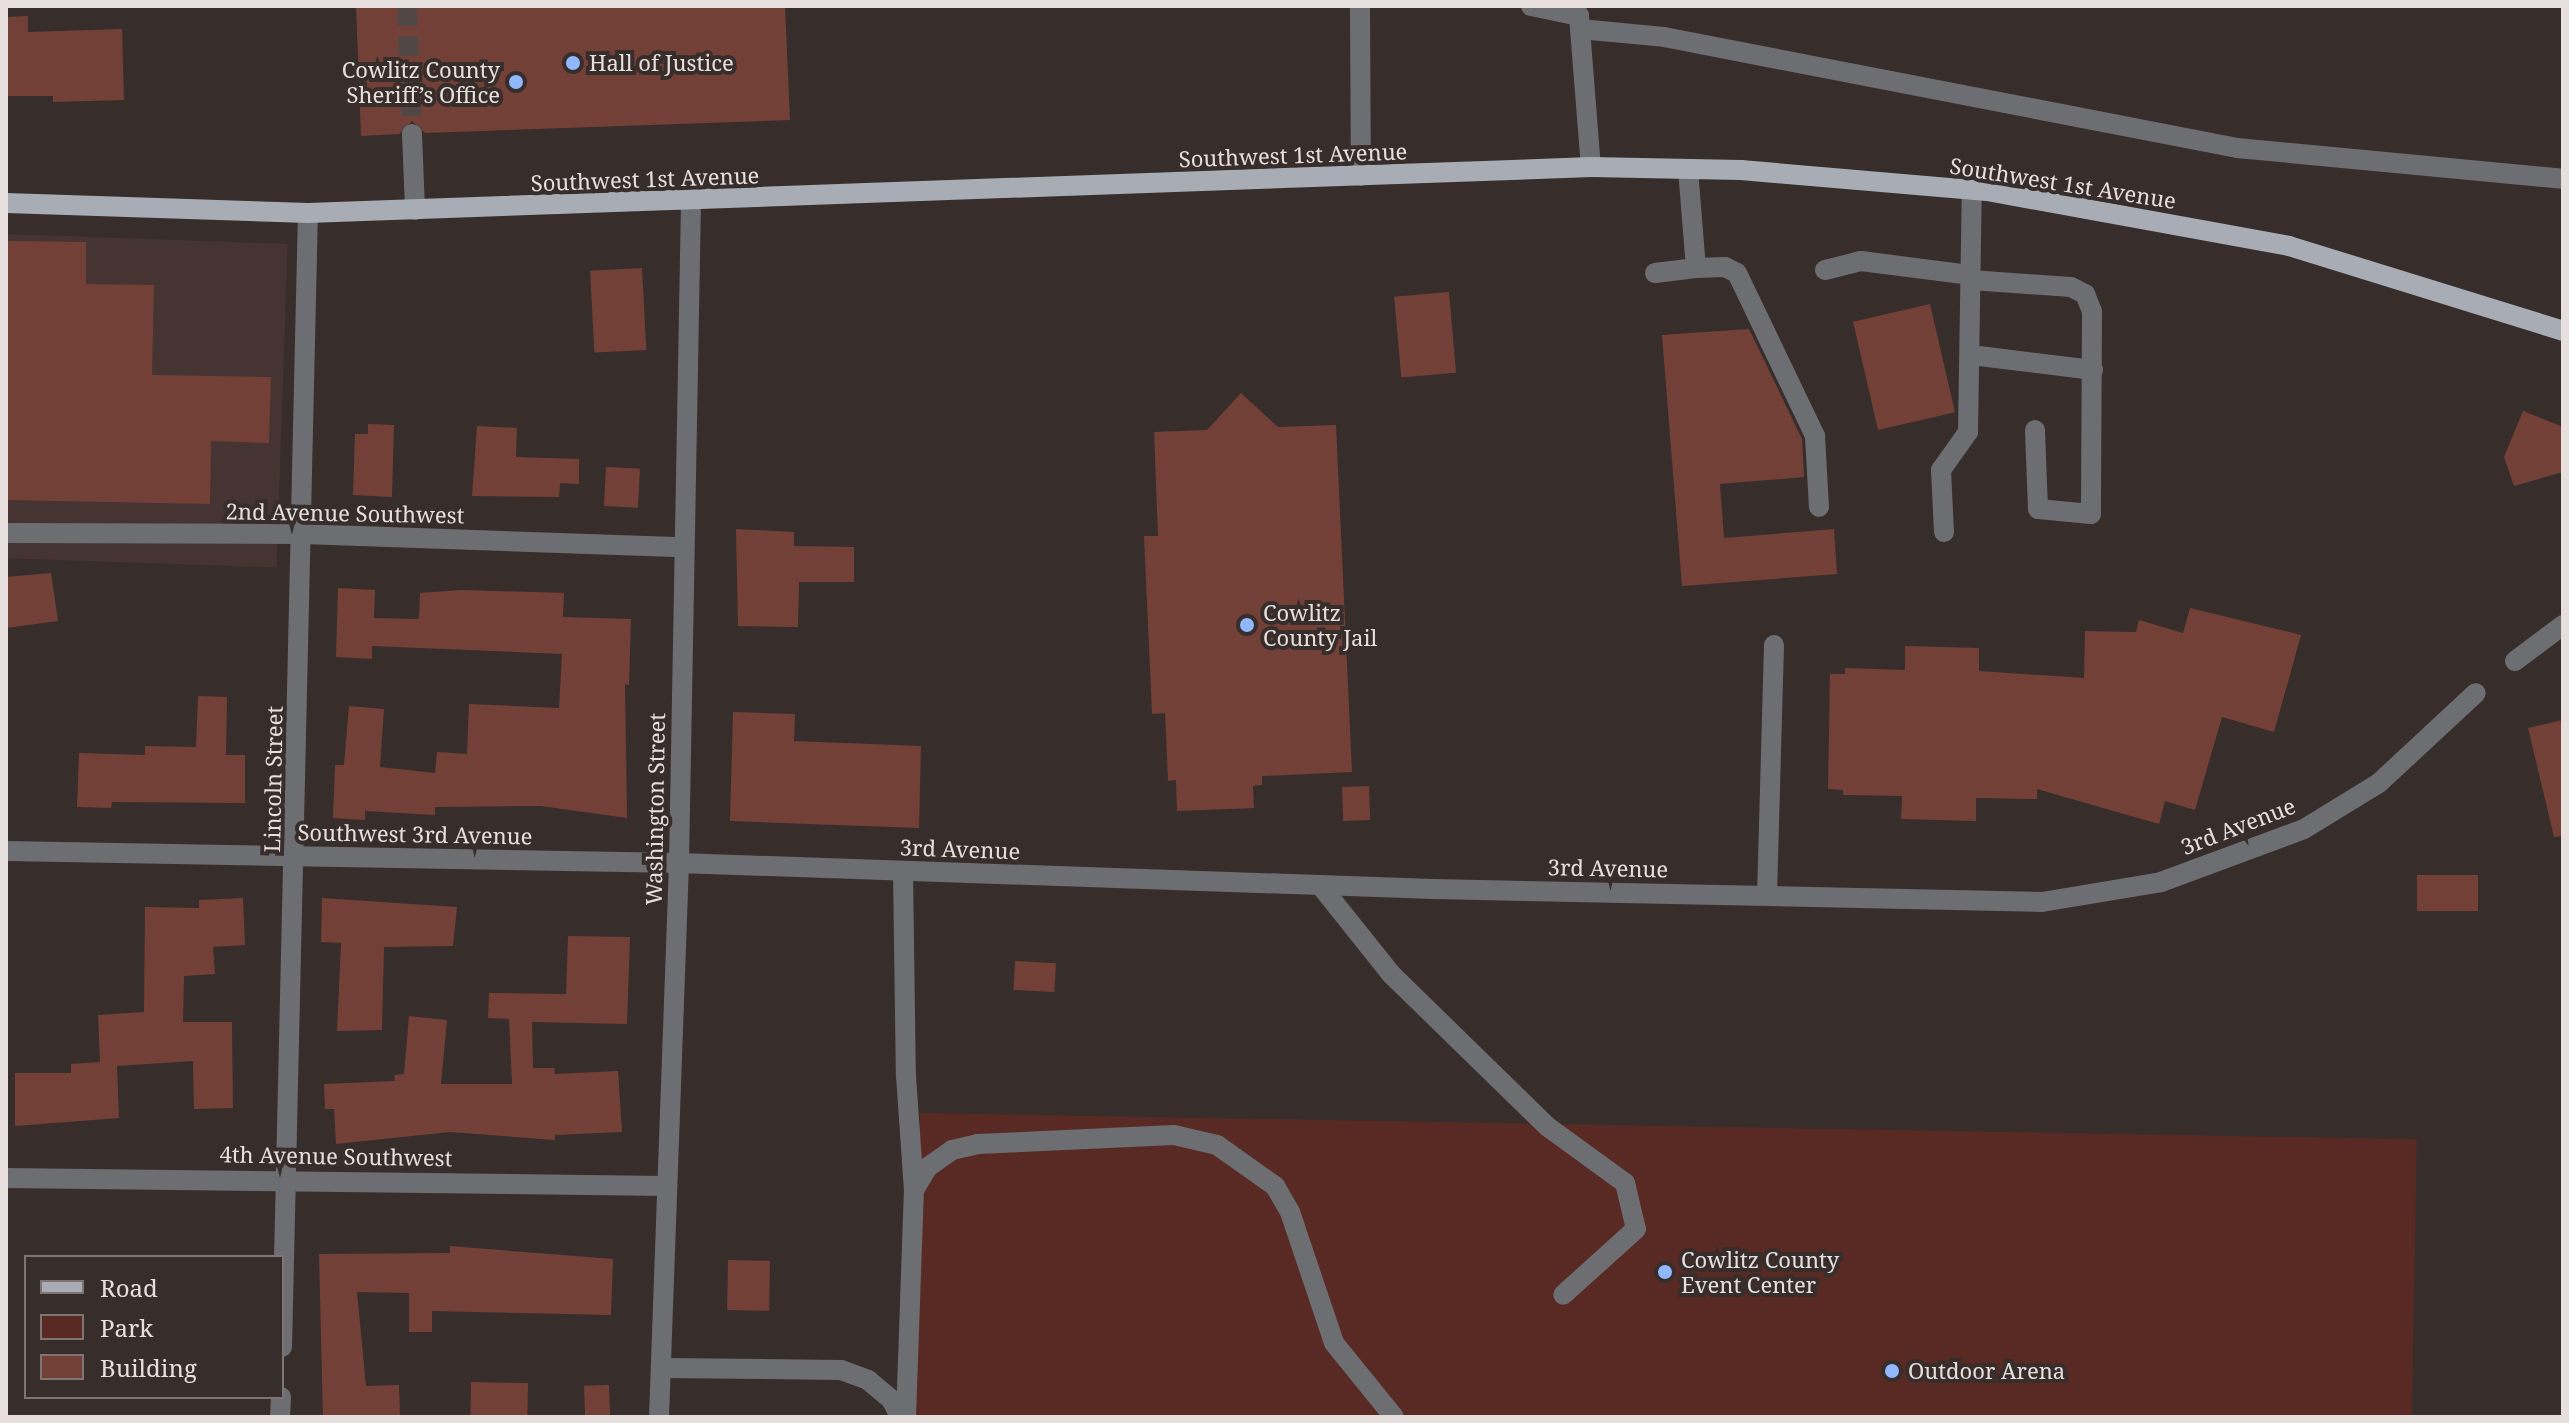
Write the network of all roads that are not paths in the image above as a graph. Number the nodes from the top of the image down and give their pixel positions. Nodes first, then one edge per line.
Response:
1 (1360, 6) edge
2 (1531, 6) edge
3 (1577, 17) edge
4 (412, 134) tunnel mouth
5 (1591, 167) junction
6 (1688, 169) junction
7 (1361, 176) junction
8 (2563, 179) edge
9 (1972, 190) junction
10 (691, 202) junction
11 (6, 203) edge
12 (415, 210) junction
13 (308, 213) junction
14 (1696, 268) junction
15 (1825, 270) dead end
16 (1655, 273) dead end
17 (1971, 278) junction
18 (2563, 331) edge
19 (1971, 355) junction
20 (2093, 370) junction
21 (2035, 430) dead end
22 (1819, 507) dead end
23 (1944, 532) dead end
24 (6, 533) edge
25 (302, 534) junction
26 (683, 547) junction
27 (2563, 625) edge
28 (1774, 645) dead end
29 (2515, 661) dead end
30 (2476, 693) dead end
31 (6, 851) edge
32 (295, 855) junction
33 (679, 863) junction
34 (903, 871) junction
35 (1320, 885) junction
36 (1767, 896) junction
37 (6, 1178) edge
38 (287, 1179) junction
39 (666, 1186) junction
40 (914, 1190) junction
41 (284, 1280) edge
42 (1563, 1295) dead end
43 (661, 1368) junction
44 (659, 1417) edge
45 (900, 1417) edge
46 (906, 1417) edge
47 (1394, 1417) edge

1 - 7 street
2 - 3 street
3 - 5 street
3 - 8 street
4 - 12 street
5 - 6 main road, Southwest 1st Avenue
5 - 7 main road, Southwest 1st Avenue
6 - 9 main road, Southwest 1st Avenue
6 - 14 street
7 - 10 main road, Southwest 1st Avenue
9 - 17 street
9 - 18 main road, Southwest 1st Avenue
10 - 12 main road, Southwest 1st Avenue
10 - 26 street, Washington Street
11 - 13 main road, Southwest 1st Avenue
12 - 13 main road, Southwest 1st Avenue
13 - 25 street, Lincoln Street
14 - 16 street
14 - 22 street
15 - 17 street
17 - 19 street
17 - 20 street
19 - 20 street
19 - 23 street
20 - 21 street
24 - 25 street, 2nd Avenue Southwest
25 - 26 street, 2nd Avenue Southwest
25 - 32 street, Lincoln Street
26 - 33 street, Washington Street
27 - 29 street
28 - 36 street
30 - 36 street, 3rd Avenue
31 - 32 street, Southwest 3rd Avenue
32 - 33 street, Southwest 3rd Avenue
32 - 38 street, Lincoln Street
33 - 34 street, 3rd Avenue
33 - 39 street, Washington Street
34 - 35 street, 3rd Avenue
34 - 40 street
35 - 36 street, 3rd Avenue
35 - 42 street
37 - 38 street, 4th Avenue Southwest
38 - 39 street, 4th Avenue Southwest
38 - 41 street, Lincoln Street
39 - 43 street, Washington Street
40 - 46 street
40 - 47 street
43 - 44 street, Washington Street
43 - 45 street

